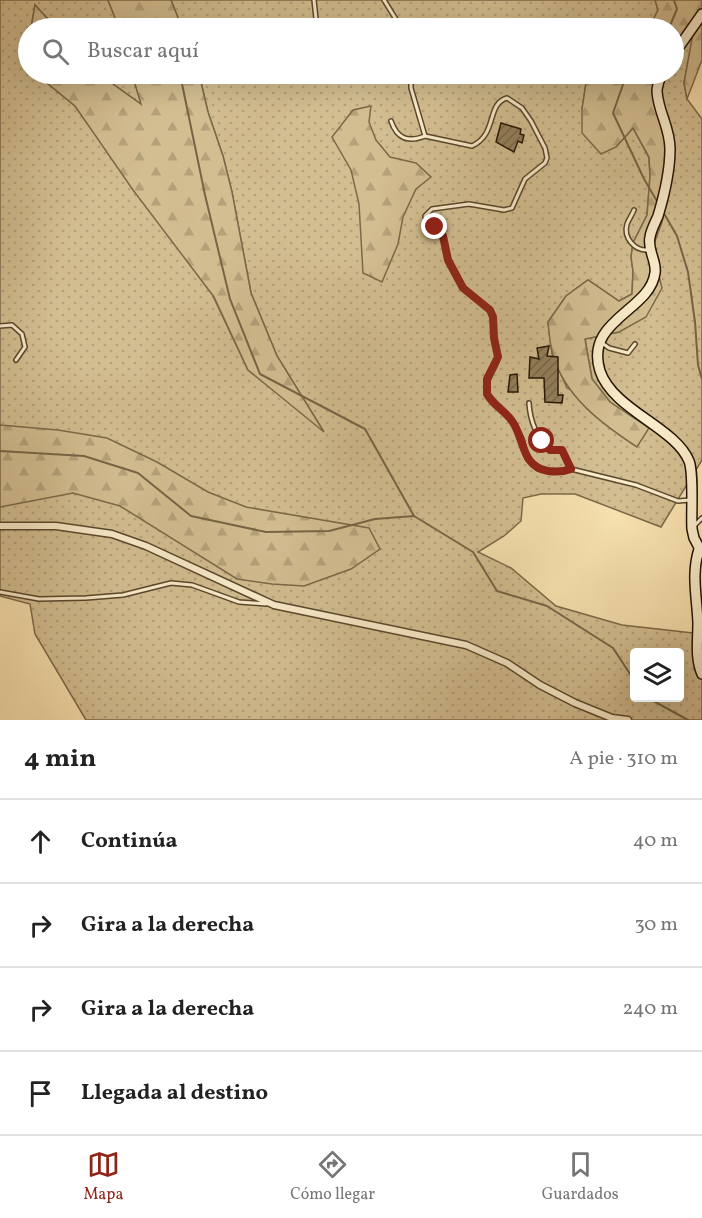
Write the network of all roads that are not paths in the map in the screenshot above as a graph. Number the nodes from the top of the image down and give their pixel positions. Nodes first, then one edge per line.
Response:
1 (314, 0) edge
2 (384, 0) edge
3 (702, 14) edge
4 (316, 18) edge
5 (395, 18) edge
6 (684, 40) edge
7 (411, 84) edge
8 (658, 84) edge
9 (391, 121) dead end
10 (425, 136) junction
11 (634, 210) dead end
12 (650, 250) junction
13 (0, 326) edge
14 (601, 342) junction
15 (635, 344) dead end
16 (16, 360) dead end
17 (530, 403) dead end
18 (571, 469) junction
19 (691, 500) junction
20 (702, 518) edge
21 (0, 526) edge
22 (692, 529) junction
23 (700, 551) edge
24 (0, 592) edge
25 (274, 605) junction
26 (702, 674) edge
27 (628, 720) edge

1 - 4 lane
2 - 5 lane
3 - 6 street
7 - 10 lane
8 - 12 street
9 - 10 lane
10 - 18 lane
11 - 12 lane
12 - 14 street
13 - 16 lane
14 - 15 lane
14 - 19 street
17 - 18 lane
18 - 19 lane
19 - 22 street
20 - 22 lane
21 - 25 street
22 - 23 street
23 - 26 street
24 - 25 lane
25 - 27 street

